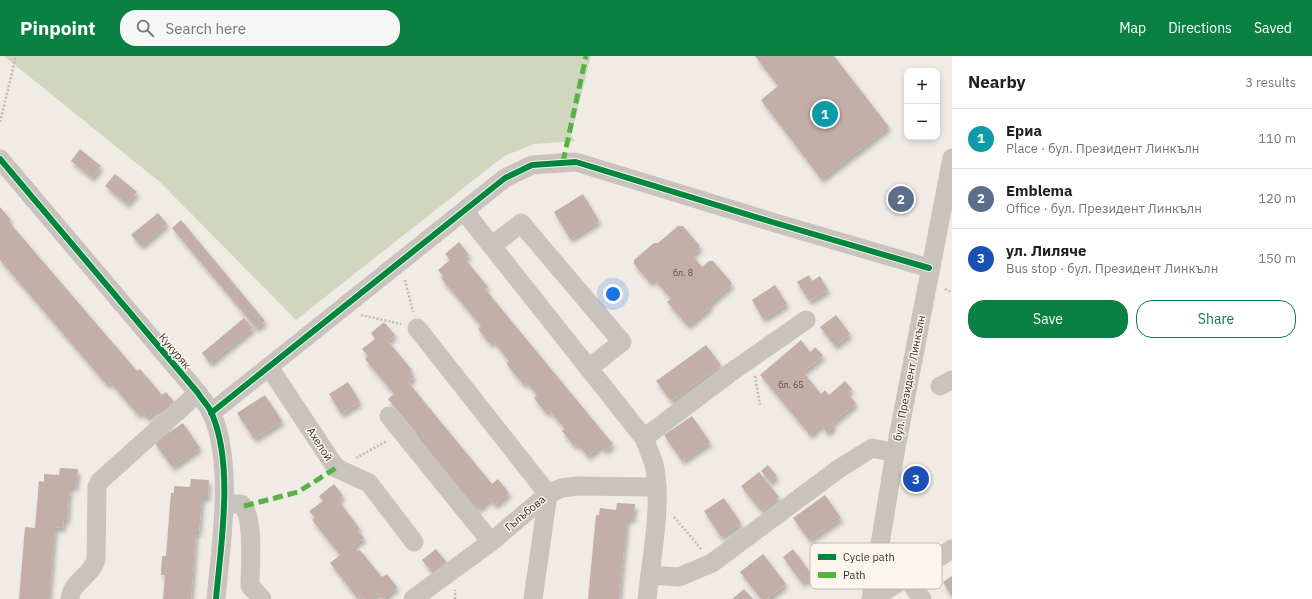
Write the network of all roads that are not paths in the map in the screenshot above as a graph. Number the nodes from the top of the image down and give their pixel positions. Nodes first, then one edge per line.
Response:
1 (952, 158) edge
2 (0, 159) edge
3 (464, 211) junction
4 (492, 246) junction
5 (929, 268) junction
6 (806, 320) dead end
7 (417, 328) road end
8 (269, 367) junction
9 (589, 368) junction
10 (198, 393) junction
11 (211, 413) junction
12 (389, 416) dead end
13 (644, 438) junction
14 (895, 453) junction
15 (657, 487) junction
16 (548, 494) junction
17 (224, 504) junction
18 (414, 542) dead end
19 (491, 542) junction
20 (880, 543) edge
21 (952, 549) edge
22 (942, 555) edge
23 (650, 574) junction
24 (873, 589) edge
25 (888, 589) edge
26 (915, 589) edge
27 (435, 591) edge
28 (253, 595) edge
29 (70, 599) edge
30 (216, 599) edge
31 (413, 599) edge
32 (533, 599) edge
33 (647, 599) edge
34 (871, 599) edge
35 (922, 599) edge

1 - 5 street, бул. Президент Линкълн
2 - 10 street, Кукуряк
3 - 4 street
3 - 5 street
3 - 8 street
4 - 9 street
4 - 9 street
5 - 14 street, бул. Президент Линкълн
6 - 13 street
7 - 16 street
8 - 11 street
8 - 18 street, Ахелой
9 - 13 street
10 - 11 street, Кукуряк
10 - 29 street
11 - 17 street, Кукуряк
12 - 19 street
13 - 15 street
14 - 20 street, бул. Президент Линкълн
14 - 23 street
15 - 16 street, Гълъбова
15 - 23 street
16 - 19 street, Гълъбова
16 - 32 street
17 - 28 street
17 - 30 street, Кукуряк
19 - 27 street, Гълъбова
21 - 22 street
23 - 33 street
24 - 34 street, бул. Президент Линкълн
25 - 34 street
26 - 35 street
27 - 31 street, Гълъбова

